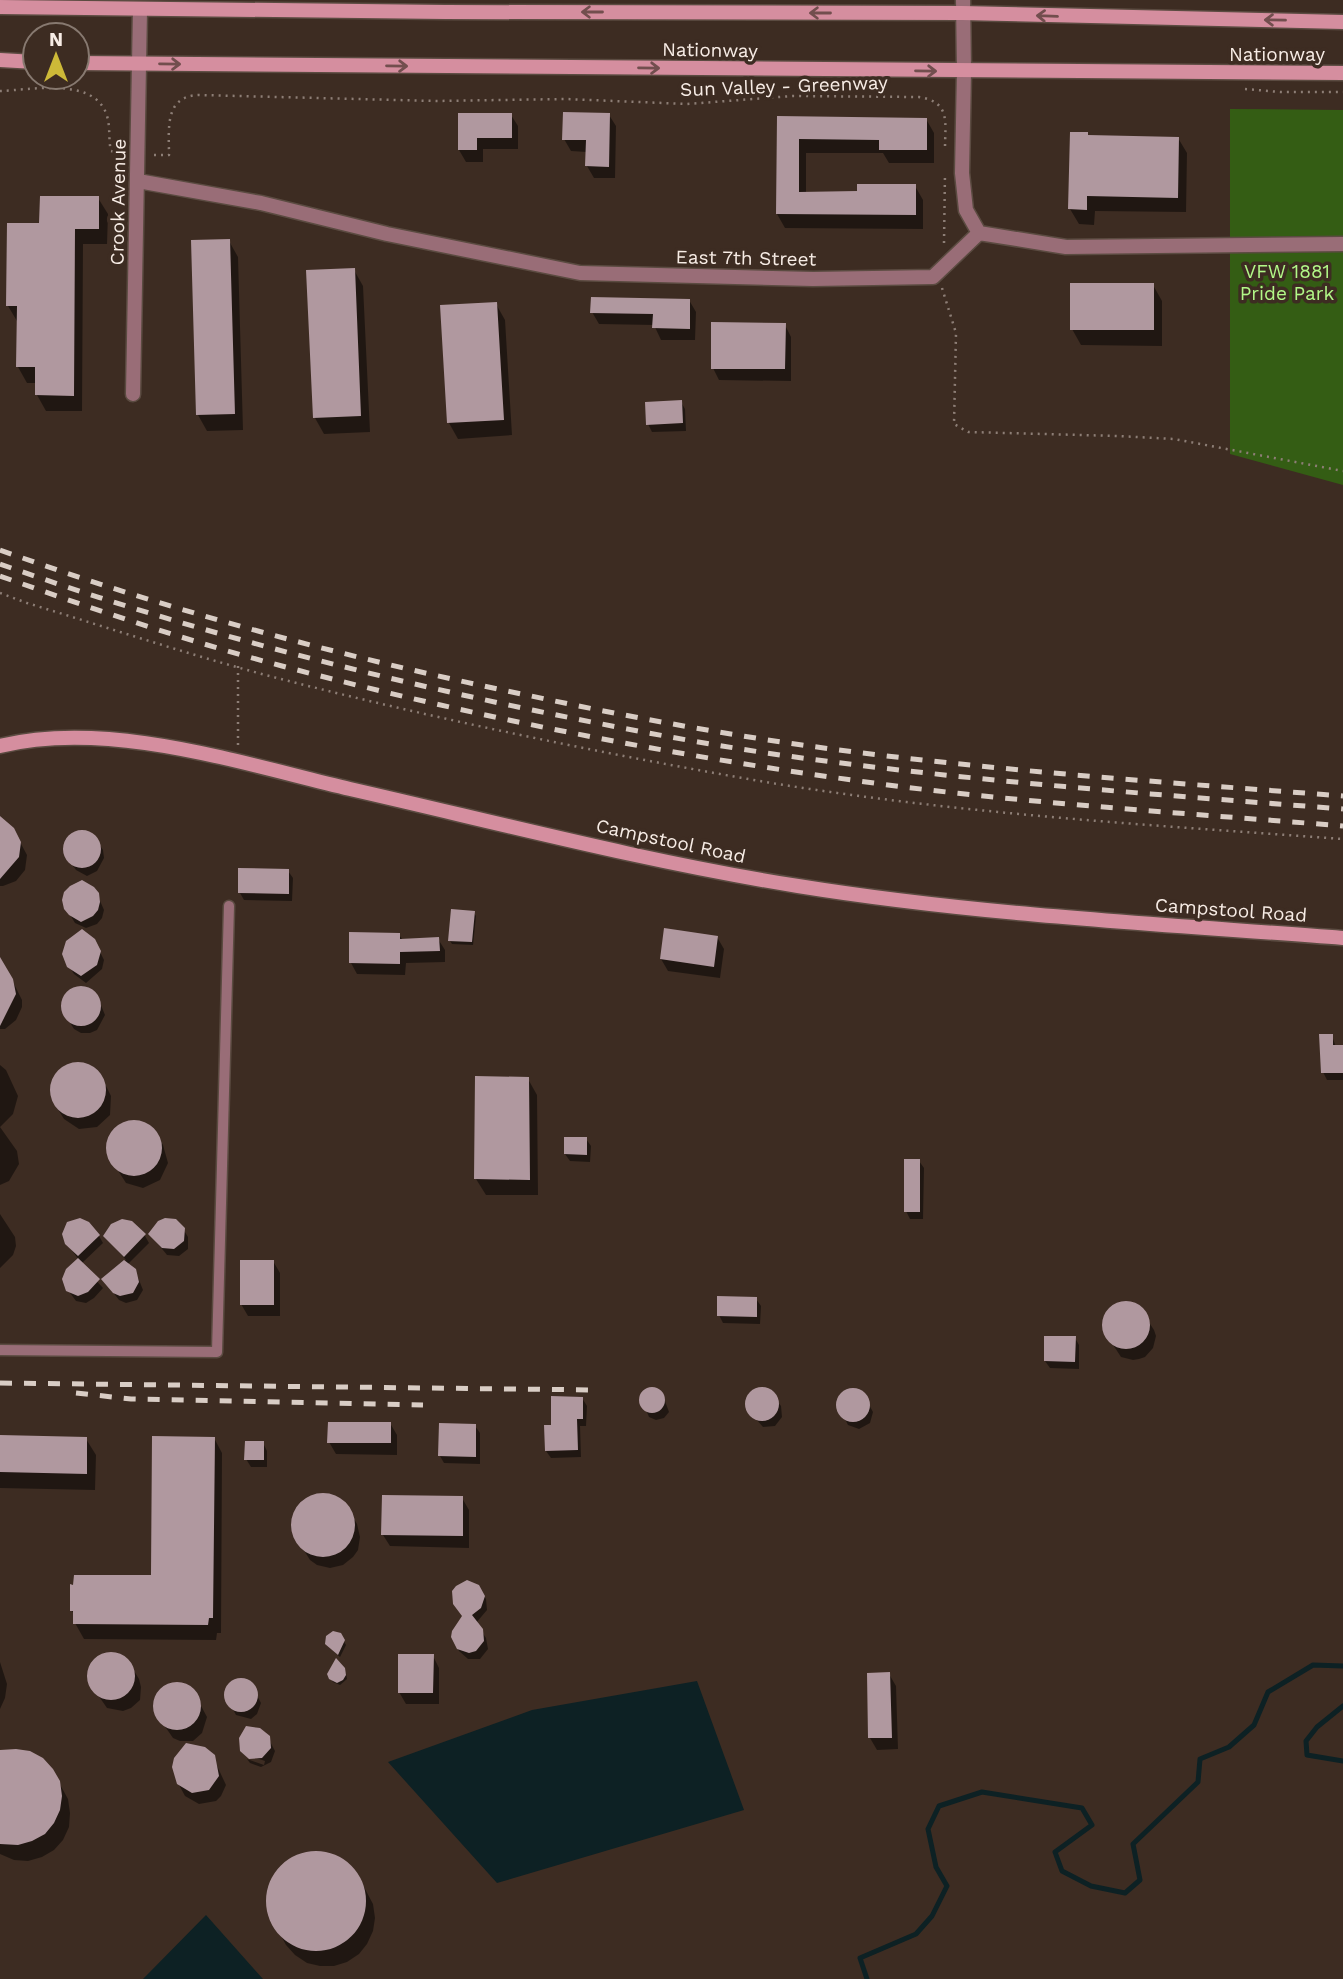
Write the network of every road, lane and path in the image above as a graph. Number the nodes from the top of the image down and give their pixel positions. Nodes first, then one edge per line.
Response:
1 (963, 7) edge
2 (0, 8) edge
3 (140, 10) junction
4 (1343, 22) edge
5 (0, 60) edge
6 (21, 61) edge
7 (91, 63) edge
8 (140, 63) junction
9 (964, 71) junction
10 (1343, 73) edge
11 (1240, 89) dead end
12 (0, 91) edge
13 (1343, 92) edge
14 (945, 152) dead end
15 (114, 153) dead end
16 (169, 155) dead end
17 (945, 163) dead end
18 (138, 181) junction
19 (979, 233) junction
20 (944, 243) dead end
21 (1343, 244) edge
22 (943, 270) junction
23 (133, 394) dead end
24 (1343, 471) edge
25 (0, 593) edge
26 (238, 666) junction
27 (0, 746) edge
28 (238, 763) junction
29 (1343, 839) edge
30 (229, 906) dead end
31 (1343, 938) edge
32 (0, 1350) edge

1 -> 3 main road, Nationway
4 -> 1 main road, Nationway
1 - 9 street
2 - 3 main road, Nationway
3 - 8 street, Crook Avenue
5 - 6 main road
7 - 8 main road, Nationway
8 -> 9 main road, Nationway
8 - 18 street, Crook Avenue
9 - 10 main road, Nationway
9 - 19 street
11 - 13 path
12 - 15 path
14 - 16 path, Sun Valley - Greenway
17 - 20 path
18 - 22 street, East 7th Street
18 - 23 street, Crook Avenue
19 - 21 street
19 - 22 street
22 - 24 path
25 - 26 path
26 - 28 path
26 - 29 path
27 - 28 main road, Campstool Road
28 - 31 main road, Campstool Road
30 - 32 lane

